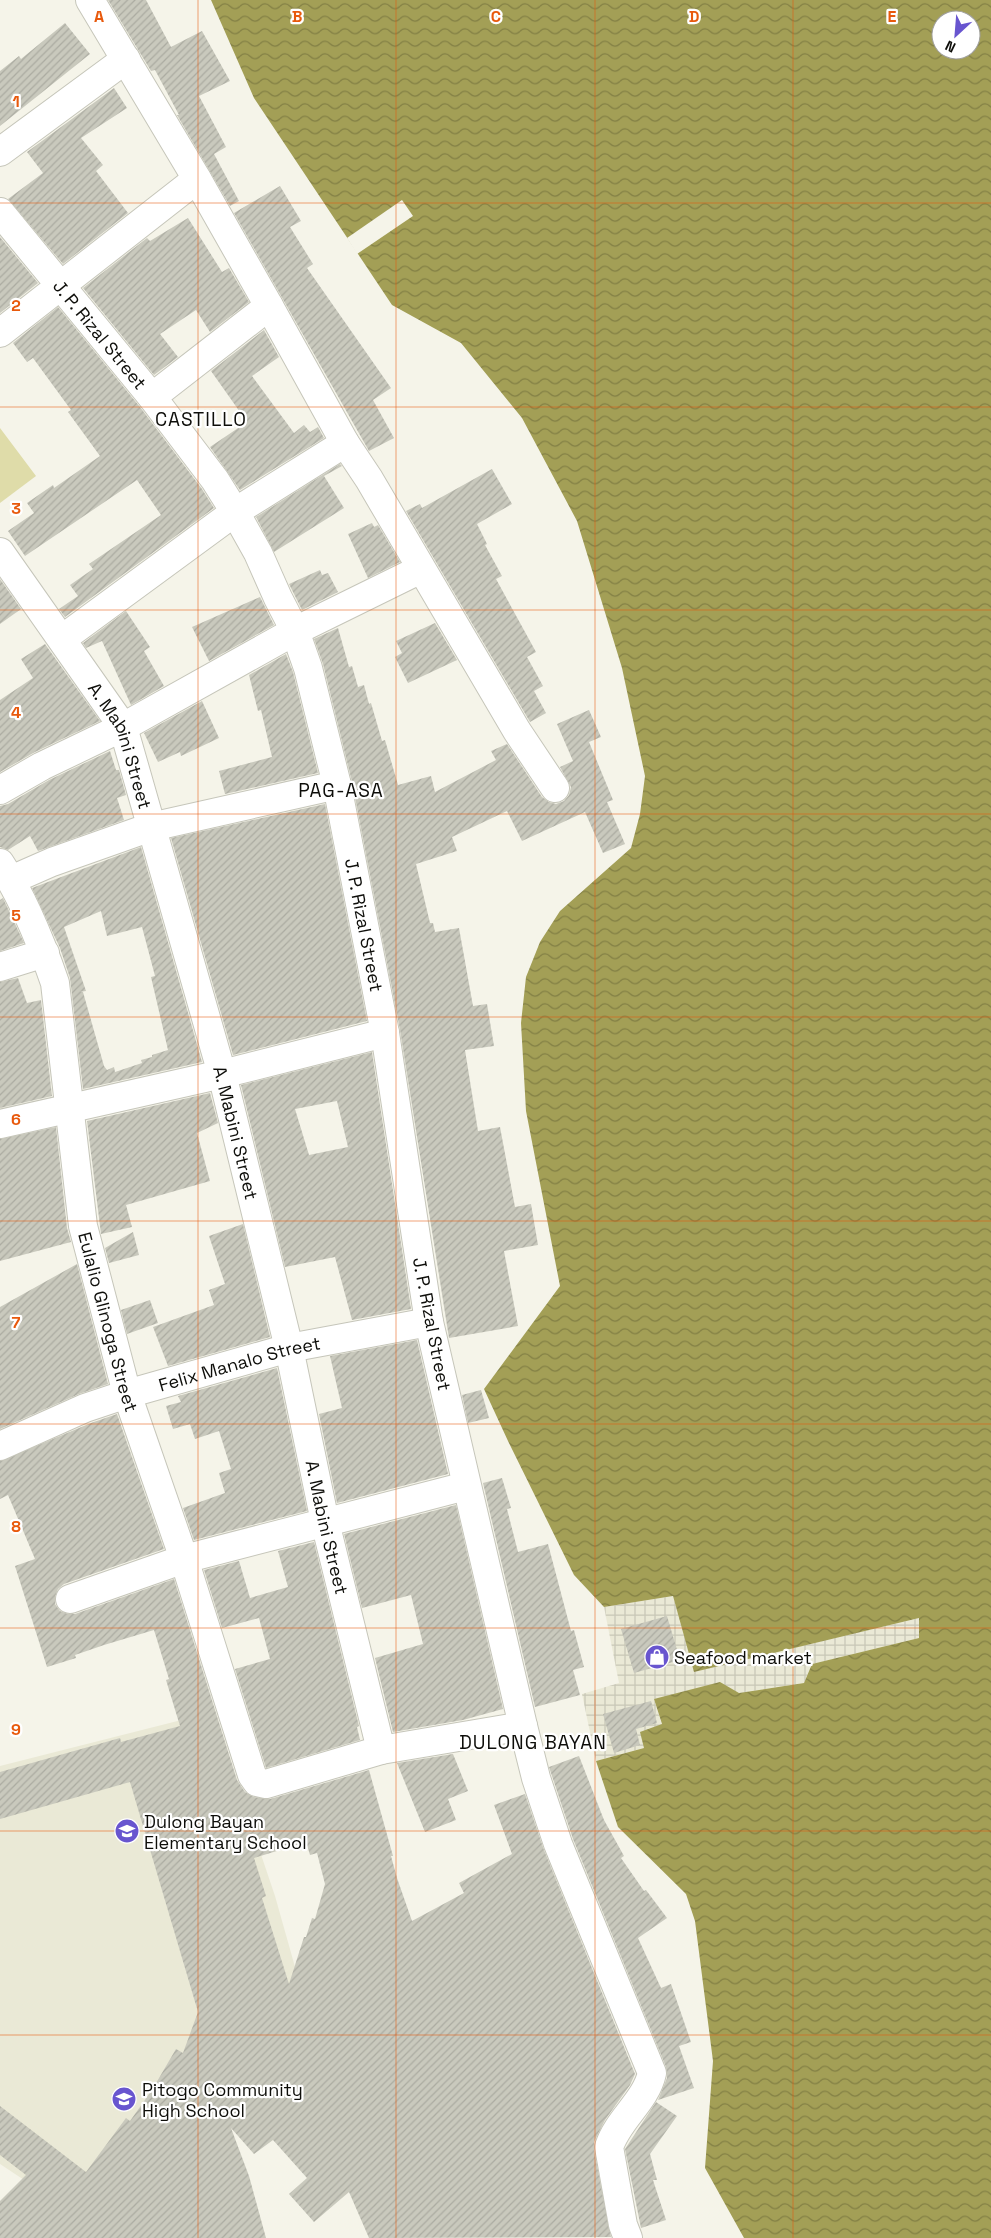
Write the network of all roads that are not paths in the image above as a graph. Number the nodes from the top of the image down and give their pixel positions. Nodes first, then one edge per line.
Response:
1 (90, 0) edge
2 (126, 59) junction
3 (0, 152) edge
4 (196, 179) junction
5 (0, 212) edge
6 (61, 286) junction
7 (269, 306) junction
8 (0, 333) edge
9 (152, 397) junction
10 (345, 443) junction
11 (234, 512) junction
12 (0, 552) edge
13 (421, 569) junction
14 (295, 631) junction
15 (62, 639) junction
16 (123, 727) junction
17 (336, 785) junction
18 (555, 788) dead end
19 (0, 790) edge
20 (151, 826) junction
21 (5, 871) edge
22 (45, 954) junction
23 (0, 967) edge
24 (385, 1033) junction
25 (222, 1074) junction
26 (70, 1108) junction
27 (0, 1124) edge
28 (429, 1322) junction
29 (289, 1348) junction
30 (127, 1394) junction
31 (0, 1446) edge
32 (466, 1486) junction
33 (325, 1522) junction
34 (184, 1559) junction
35 (70, 1599) dead end
36 (523, 1726) junction
37 (381, 1750) junction
38 (628, 2238) edge

1 - 2 street
2 - 3 street
2 - 4 street
4 - 6 street
4 - 7 street
5 - 6 street, J. P. Rizal Street
6 - 8 street
6 - 9 street, J. P. Rizal Street
7 - 9 street
7 - 10 street
9 - 11 street, J. P. Rizal Street
10 - 11 street
10 - 13 street
11 - 14 street, J. P. Rizal Street
11 - 15 street
12 - 15 street, A. Mabini Street
13 - 14 street
13 - 18 street
14 - 16 street
14 - 17 street, J. P. Rizal Street
15 - 16 street, A. Mabini Street
16 - 19 street
16 - 20 street, A. Mabini Street
17 - 20 street
17 - 24 street, J. P. Rizal Street
20 - 21 street
20 - 25 street, A. Mabini Street
21 - 22 street, Eulalio Glinoga Street
22 - 23 street
22 - 26 street, Eulalio Glinoga Street
24 - 25 street
24 - 28 street, J. P. Rizal Street
25 - 26 street
25 - 29 street, A. Mabini Street
26 - 27 street
26 - 30 street, Eulalio Glinoga Street
28 - 29 street, Felix Manalo Street
28 - 32 street, J. P. Rizal Street
29 - 30 street, Felix Manalo Street
29 - 33 street, A. Mabini Street
30 - 31 street, Felix Manalo Street
30 - 34 street, Eulalio Glinoga Street
32 - 33 street
32 - 36 street, J. P. Rizal Street
33 - 34 street
33 - 37 street, A. Mabini Street
34 - 35 street
34 - 37 street, Eulalio Glinoga Street
36 - 37 street
36 - 38 street, J. P. Rizal Street

